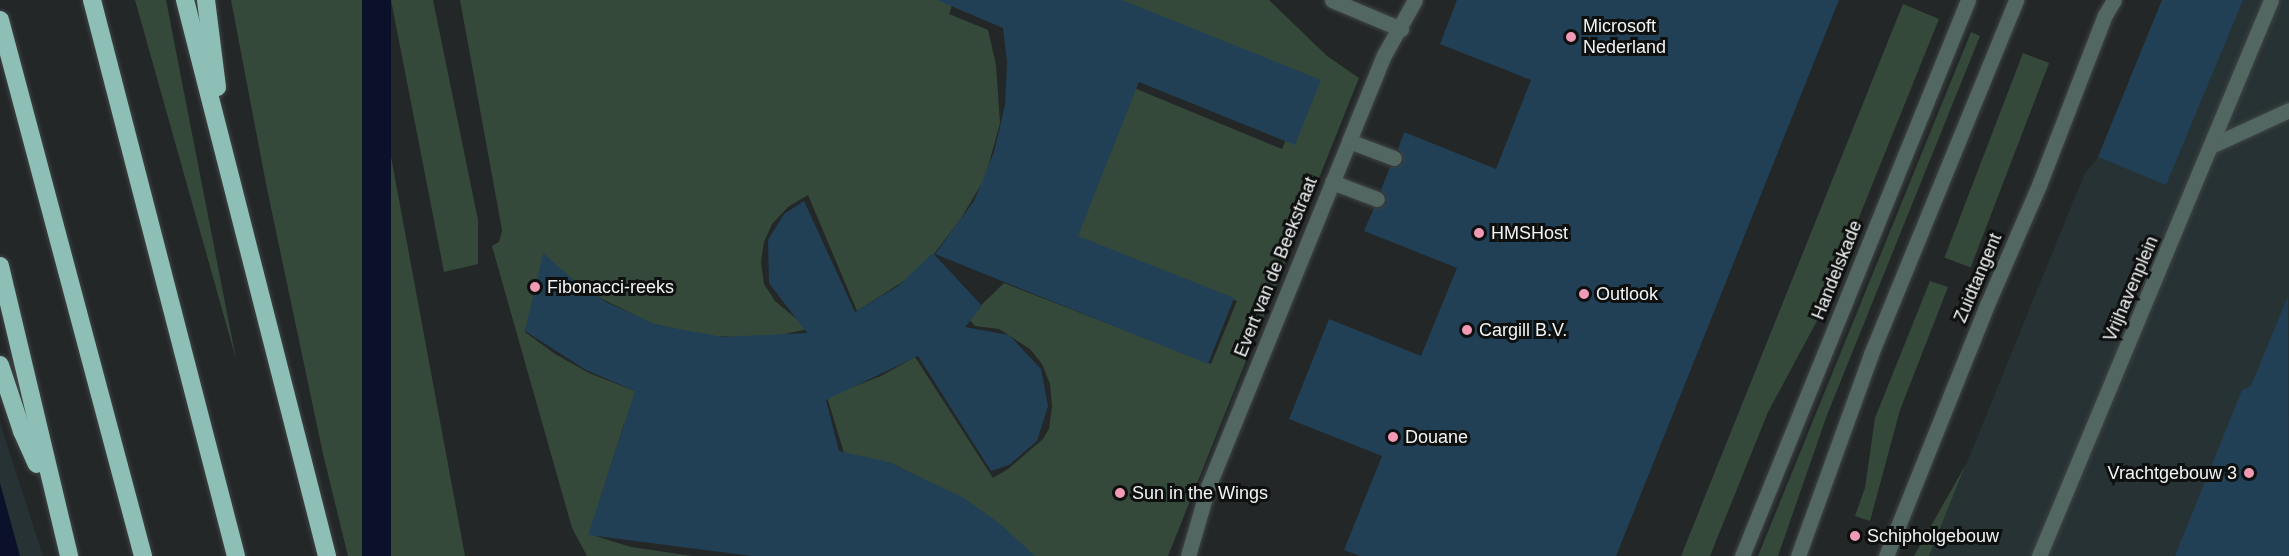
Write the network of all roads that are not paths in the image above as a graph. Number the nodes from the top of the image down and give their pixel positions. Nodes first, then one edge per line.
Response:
1 (92, 0) edge
2 (185, 0) edge
3 (206, 0) edge
4 (1332, 0) edge
5 (1415, 0) edge
6 (1968, 0) edge
7 (2016, 0) edge
8 (2114, 0) edge
9 (2271, 0) edge
10 (1962, 7) edge
11 (2105, 8) edge
12 (0, 20) edge
13 (1401, 29) junction
14 (2289, 110) edge
15 (1349, 141) junction
16 (2213, 145) junction
17 (1394, 158) dead end
18 (229, 169) junction
19 (1332, 182) junction
20 (1377, 200) dead end
21 (0, 266) edge
22 (0, 365) edge
23 (53, 499) junction
24 (69, 556) edge
25 (143, 556) edge
26 (236, 556) edge
27 (327, 556) edge
28 (1188, 556) edge
29 (1742, 556) edge
30 (1798, 556) edge
31 (1886, 556) edge
32 (2039, 556) edge

1 - 26 highway
2 - 18 highway
3 - 18 highway
4 - 13 street
5 - 13 street, Evert van de Beekstraat
6 - 10 street, Handelskade
7 - 30 street
8 - 11 street, Zuidtangent
9 - 16 street, Vrijhavenplein
10 - 29 street, Handelskade
11 - 31 street, Zuidtangent
12 - 25 highway
13 - 15 street, Evert van de Beekstraat
14 - 16 street
15 - 17 street
15 - 19 street, Evert van de Beekstraat
16 - 32 street, Vrijhavenplein
18 - 27 highway
19 - 20 street
19 - 28 street, Evert van de Beekstraat
21 - 23 highway
22 - 23 highway
23 - 24 highway

